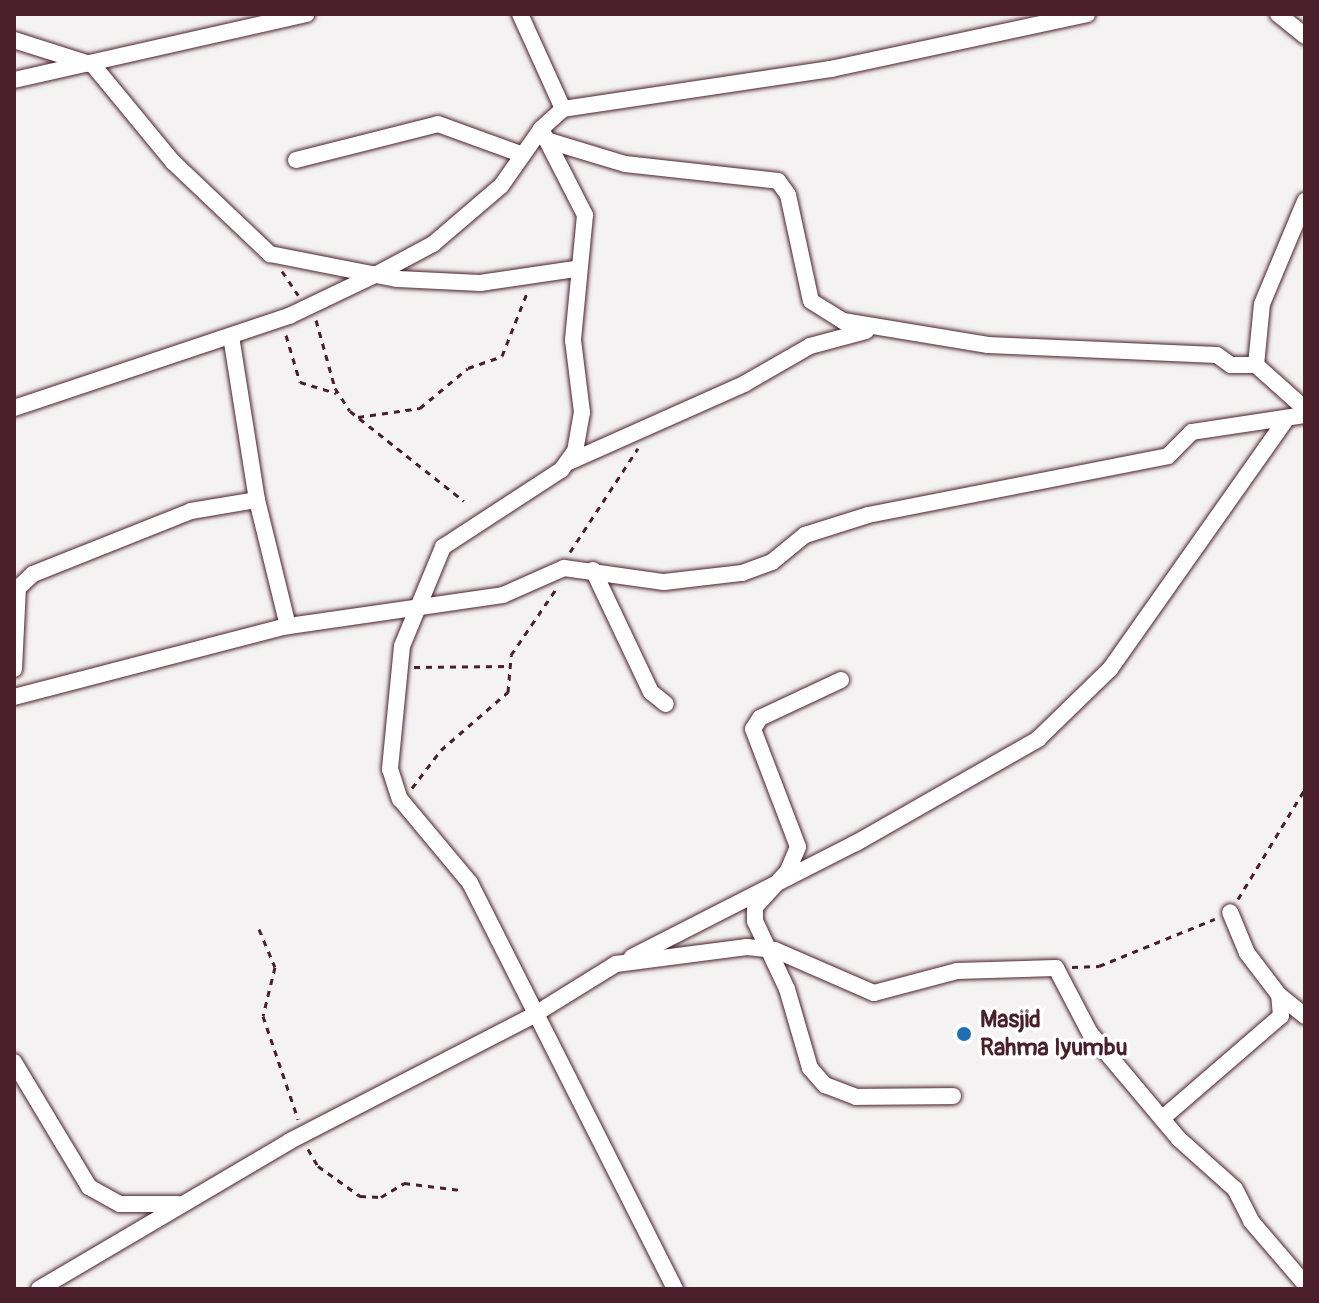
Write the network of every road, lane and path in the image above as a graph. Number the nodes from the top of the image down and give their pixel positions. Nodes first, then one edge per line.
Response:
1 (307, 14) edge
2 (520, 14) edge
3 (1087, 14) edge
4 (1278, 14) edge
5 (1013, 20) edge
6 (1305, 36) edge
7 (14, 40) edge
8 (93, 65) junction
9 (14, 80) edge
10 (563, 109) junction
11 (545, 135) junction
12 (523, 155) junction
13 (296, 160) dead end
14 (1305, 201) edge
15 (270, 254) junction
16 (575, 269) junction
17 (377, 274) junction
18 (541, 274) junction
19 (292, 287) junction
20 (308, 307) junction
21 (289, 316) junction
22 (884, 329) junction
23 (231, 336) junction
24 (1256, 365) junction
25 (337, 394) junction
26 (14, 408) edge
27 (1305, 412) edge
28 (358, 417) junction
29 (1287, 418) junction
30 (642, 444) dead end
31 (569, 462) junction
32 (257, 500) junction
33 (464, 501) dead end
34 (564, 568) junction
35 (593, 570) junction
36 (416, 608) junction
37 (288, 626) junction
38 (399, 662) junction
39 (508, 666) junction
40 (14, 669) edge
41 (841, 680) dead end
42 (14, 697) edge
43 (666, 704) dead end
44 (1305, 789) edge
45 (400, 799) junction
46 (769, 890) junction
47 (1230, 912) junction
48 (259, 929) dead end
49 (765, 949) junction
50 (616, 964) junction
51 (1056, 968) junction
52 (1279, 995) junction
53 (532, 1016) junction
54 (1305, 1016) edge
55 (14, 1062) edge
56 (953, 1096) dead end
57 (1165, 1116) junction
58 (303, 1134) junction
59 (461, 1190) dead end
60 (179, 1204) junction
61 (1305, 1284) edge
62 (39, 1289) edge
63 (675, 1289) edge

1 - 8 street
2 - 10 street
3 - 5 street
4 - 6 street
5 - 10 street
7 - 8 street
8 - 9 street
8 - 15 street
10 - 11 street
11 - 12 street
11 - 16 street
11 - 22 street
12 - 13 street
12 - 17 street
14 - 24 street
15 - 17 street
15 - 19 path
16 - 18 street
16 - 31 street
17 - 18 street
17 - 20 street
18 - 28 path
19 - 20 path
19 - 21 path
20 - 21 street
20 - 25 path
21 - 23 street
21 - 25 path
22 - 24 street
22 - 31 street
23 - 26 street
23 - 32 street
24 - 27 street
25 - 28 path
27 - 29 street
28 - 33 path
29 - 35 street
29 - 46 street
30 - 34 path
31 - 36 street
32 - 37 street
32 - 40 street
34 - 35 street
34 - 36 street
34 - 39 path
35 - 43 street
36 - 37 street
36 - 38 street
37 - 42 street
38 - 39 path
38 - 45 street
39 - 45 path
41 - 46 street
44 - 47 path
45 - 53 street
46 - 49 street
46 - 50 street
47 - 51 path
47 - 52 street
48 - 58 path
49 - 50 street
49 - 51 street
49 - 56 street
50 - 53 street
51 - 57 street
52 - 54 street
52 - 57 street
53 - 58 street
53 - 63 street
55 - 60 street
57 - 61 street
58 - 59 path
58 - 60 street
60 - 62 street

